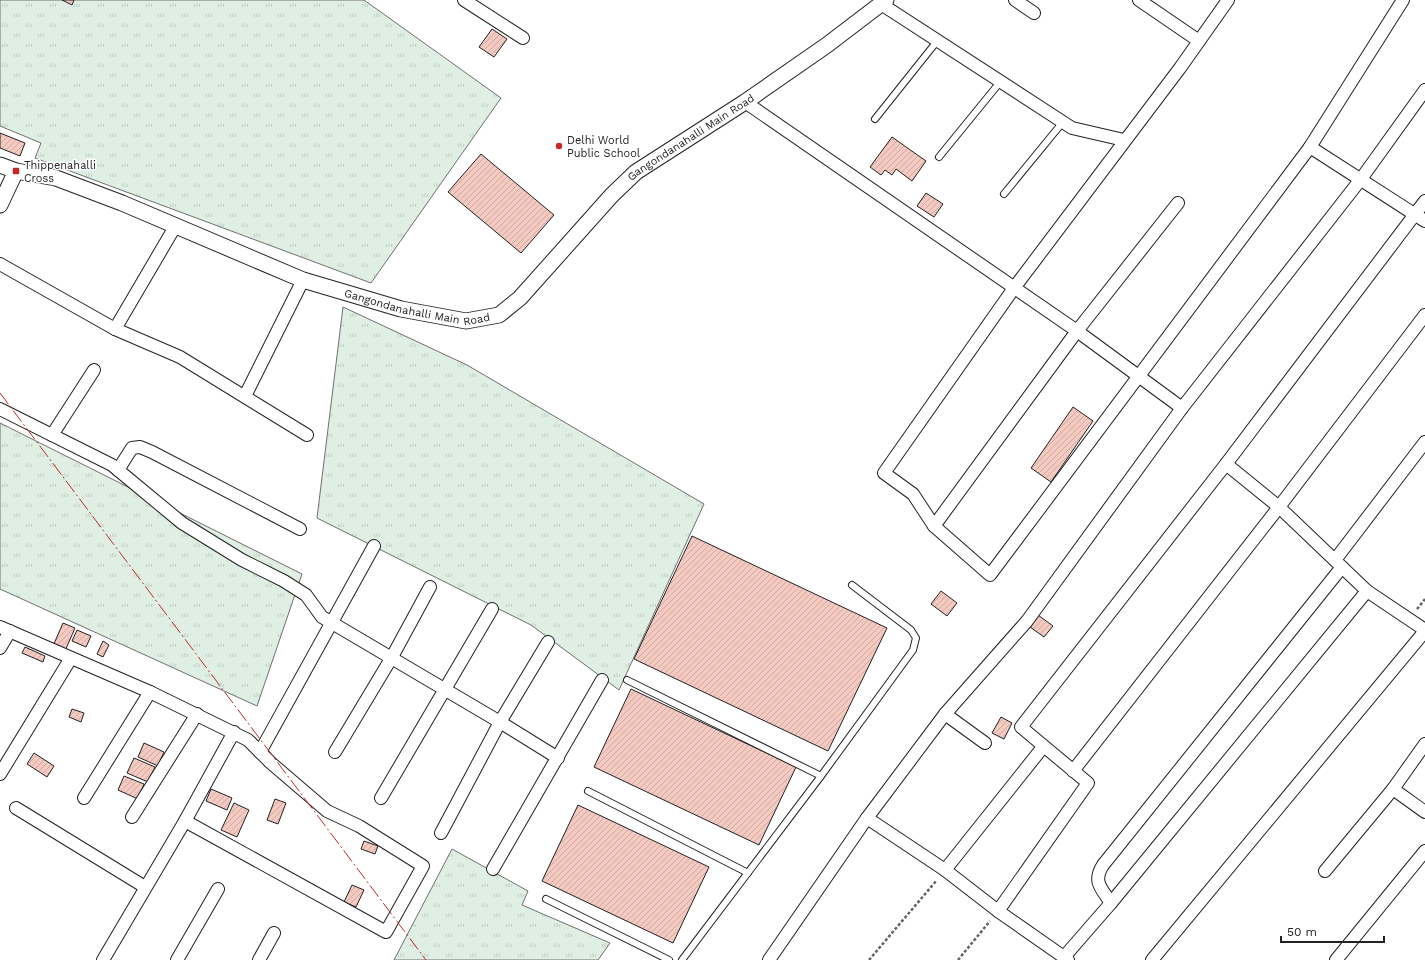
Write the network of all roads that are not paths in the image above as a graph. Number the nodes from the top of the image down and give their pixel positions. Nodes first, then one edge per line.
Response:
1 (464, 0) edge
2 (1015, 0) edge
3 (1139, 0) edge
4 (1228, 0) edge
5 (1403, 0) edge
6 (884, 2) edge
7 (1034, 13) dead end
8 (523, 38) dead end
9 (938, 40) junction
10 (1199, 41) junction
11 (1001, 81) junction
12 (1425, 90) edge
13 (745, 102) junction
14 (875, 119) dead end
15 (1063, 122) junction
16 (1124, 140) junction
17 (1310, 147) junction
18 (939, 157) dead end
19 (0, 165) edge
20 (16, 170) junction
21 (1361, 179) junction
22 (1004, 194) dead end
23 (1425, 201) edge
24 (1178, 203) dead end
25 (0, 205) edge
26 (1415, 214) junction
27 (1425, 221) edge
28 (176, 225) junction
29 (0, 264) edge
30 (303, 280) junction
31 (1014, 288) junction
32 (1425, 315) edge
33 (115, 329) junction
34 (1077, 331) junction
35 (94, 370) dead end
36 (1138, 376) junction
37 (246, 396) junction
38 (1182, 408) junction
39 (0, 409) edge
40 (52, 435) junction
41 (307, 435) dead end
42 (1425, 442) edge
43 (1226, 464) junction
44 (118, 470) junction
45 (1279, 507) junction
46 (934, 526) junction
47 (300, 529) dead end
48 (374, 546) dead end
49 (1338, 563) junction
50 (852, 585) dead end
51 (430, 587) dead end
52 (1367, 591) junction
53 (492, 609) dead end
54 (332, 623) junction
55 (5, 629) edge
56 (1425, 630) edge
57 (548, 642) dead end
58 (0, 648) edge
59 (392, 657) junction
60 (71, 658) junction
61 (602, 680) dead end
62 (627, 680) dead end
63 (445, 689) junction
64 (150, 692) junction
65 (197, 714) junction
66 (945, 714) junction
67 (500, 722) junction
68 (234, 732) junction
69 (985, 743) dead end
70 (1425, 744) edge
71 (1044, 747) junction
72 (260, 752) junction
73 (335, 752) dead end
74 (558, 758) junction
75 (1073, 770) junction
76 (0, 774) edge
77 (821, 776) junction
78 (1393, 789) junction
79 (588, 791) dead end
80 (84, 798) dead end
81 (381, 798) dead end
82 (16, 808) dead end
83 (1425, 812) edge
84 (132, 817) dead end
85 (867, 818) junction
86 (184, 821) junction
87 (441, 833) dead end
88 (1425, 851) edge
89 (493, 870) dead end
90 (945, 870) junction
91 (1325, 871) dead end
92 (748, 873) junction
93 (145, 887) junction
94 (218, 889) dead end
95 (546, 899) dead end
96 (1111, 903) junction
97 (998, 911) junction
98 (274, 933) dead end
99 (1066, 958) edge
100 (103, 960) edge
101 (177, 960) edge
102 (259, 960) edge
103 (669, 960) edge
104 (682, 960) edge
105 (769, 960) edge
106 (1152, 960) edge
107 (1336, 960) edge

1 - 8 street
2 - 7 street
3 - 10 street
4 - 10 street
5 - 17 street
6 - 9 street
6 - 13 street, Gangondanahalli Main Road
9 - 11 street
9 - 14 lane
10 - 16 street
11 - 15 street
11 - 18 lane
12 - 21 street
13 - 30 street, Gangondanahalli Main Road
13 - 31 street
15 - 16 street
15 - 22 lane
16 - 31 street
17 - 21 street
17 - 36 street
19 - 20 street, Gangondanahalli Main Road
20 - 25 street
20 - 28 street, Gangondanahalli Main Road
21 - 26 street
21 - 38 street
23 - 26 street
24 - 34 street
26 - 27 street
26 - 43 street
28 - 30 street, Gangondanahalli Main Road
28 - 33 street
29 - 33 street
30 - 37 street
31 - 34 street
31 - 46 street
32 - 45 street
33 - 37 street
34 - 36 street
34 - 46 street
35 - 40 street
36 - 38 street
36 - 46 street
37 - 41 street
38 - 66 street
39 - 40 street
40 - 44 street
42 - 49 street
43 - 45 street
43 - 71 street
44 - 47 street
44 - 54 street
45 - 49 street
45 - 75 street
48 - 54 street
49 - 52 street
49 - 96 street
50 - 77 lane
51 - 59 street
52 - 56 street
52 - 96 street
53 - 63 street
54 - 59 street
54 - 72 street
55 - 58 street
55 - 60 street
56 - 106 street
57 - 67 street
59 - 63 street
59 - 73 street
60 - 64 street
60 - 76 street
61 - 74 street
62 - 77 lane
63 - 67 street
63 - 81 street
64 - 65 street
64 - 80 street
65 - 68 street
65 - 84 street
66 - 69 street
66 - 85 street
67 - 74 street
67 - 87 street
68 - 72 street
68 - 86 street
70 - 78 street
71 - 75 street
71 - 90 street
72 - 86 street
74 - 89 street
75 - 97 street
77 - 92 lane
78 - 83 street
78 - 91 street
79 - 92 lane
82 - 93 street
85 - 90 street
85 - 105 street
86 - 93 street
88 - 107 street
90 - 97 street
92 - 104 lane
93 - 100 street
94 - 101 street
95 - 103 lane
96 - 99 street
97 - 99 street
98 - 102 street

